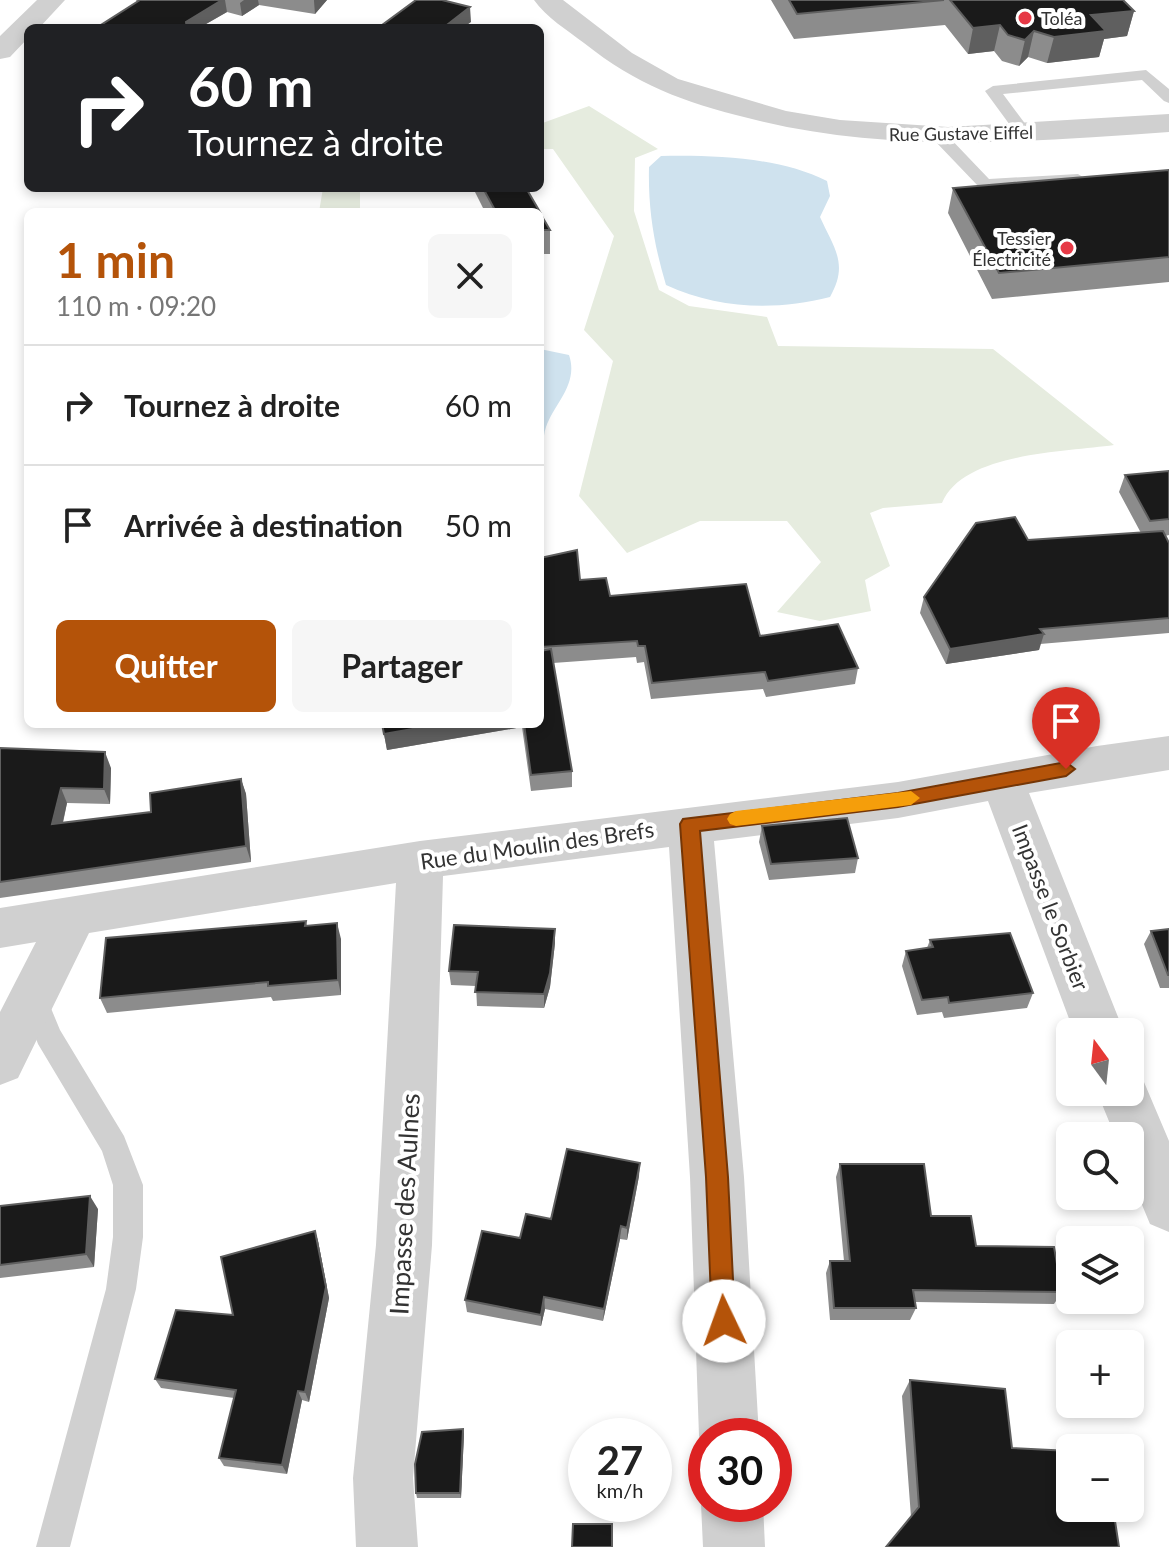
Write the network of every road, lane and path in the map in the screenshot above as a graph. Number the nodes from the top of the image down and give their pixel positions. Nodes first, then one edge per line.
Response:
1 (52, 0) edge
2 (547, 0) edge
3 (28, 24) edge
4 (24, 27) edge
5 (0, 51) edge
6 (1169, 98) edge
7 (1169, 123) edge
8 (1024, 133) junction
9 (940, 137) junction
10 (1094, 178) edge
11 (1169, 753) edge
12 (1003, 782) junction
13 (690, 824) junction
14 (420, 860) junction
15 (73, 918) junction
16 (0, 928) edge
17 (34, 997) junction
18 (1094, 1018) edge
19 (0, 1062) edge
20 (1129, 1106) edge
21 (1169, 1206) edge
22 (728, 1418) edge
23 (733, 1522) edge
24 (53, 1547) edge
25 (387, 1547) edge
26 (734, 1547) edge

1 - 3 street
2 - 9 street, Rue Gustave Eiffel
4 - 5 street
6 - 8 lane
7 - 8 street, Rue Gustave Eiffel
8 - 9 street, Rue Gustave Eiffel
9 - 10 lane
11 - 12 street, Rue du Moulin des Brefs
12 - 13 street, Rue du Moulin des Brefs
12 - 18 street, Impasse le Sorbier
13 - 14 street, Rue du Moulin des Brefs
13 - 22 street
14 - 15 street, Rue du Moulin des Brefs
14 - 25 street, Impasse des Aulnes
15 - 16 street, Rue du Moulin des Brefs
15 - 17 street
17 - 19 street
17 - 24 lane
20 - 21 street
23 - 26 street

